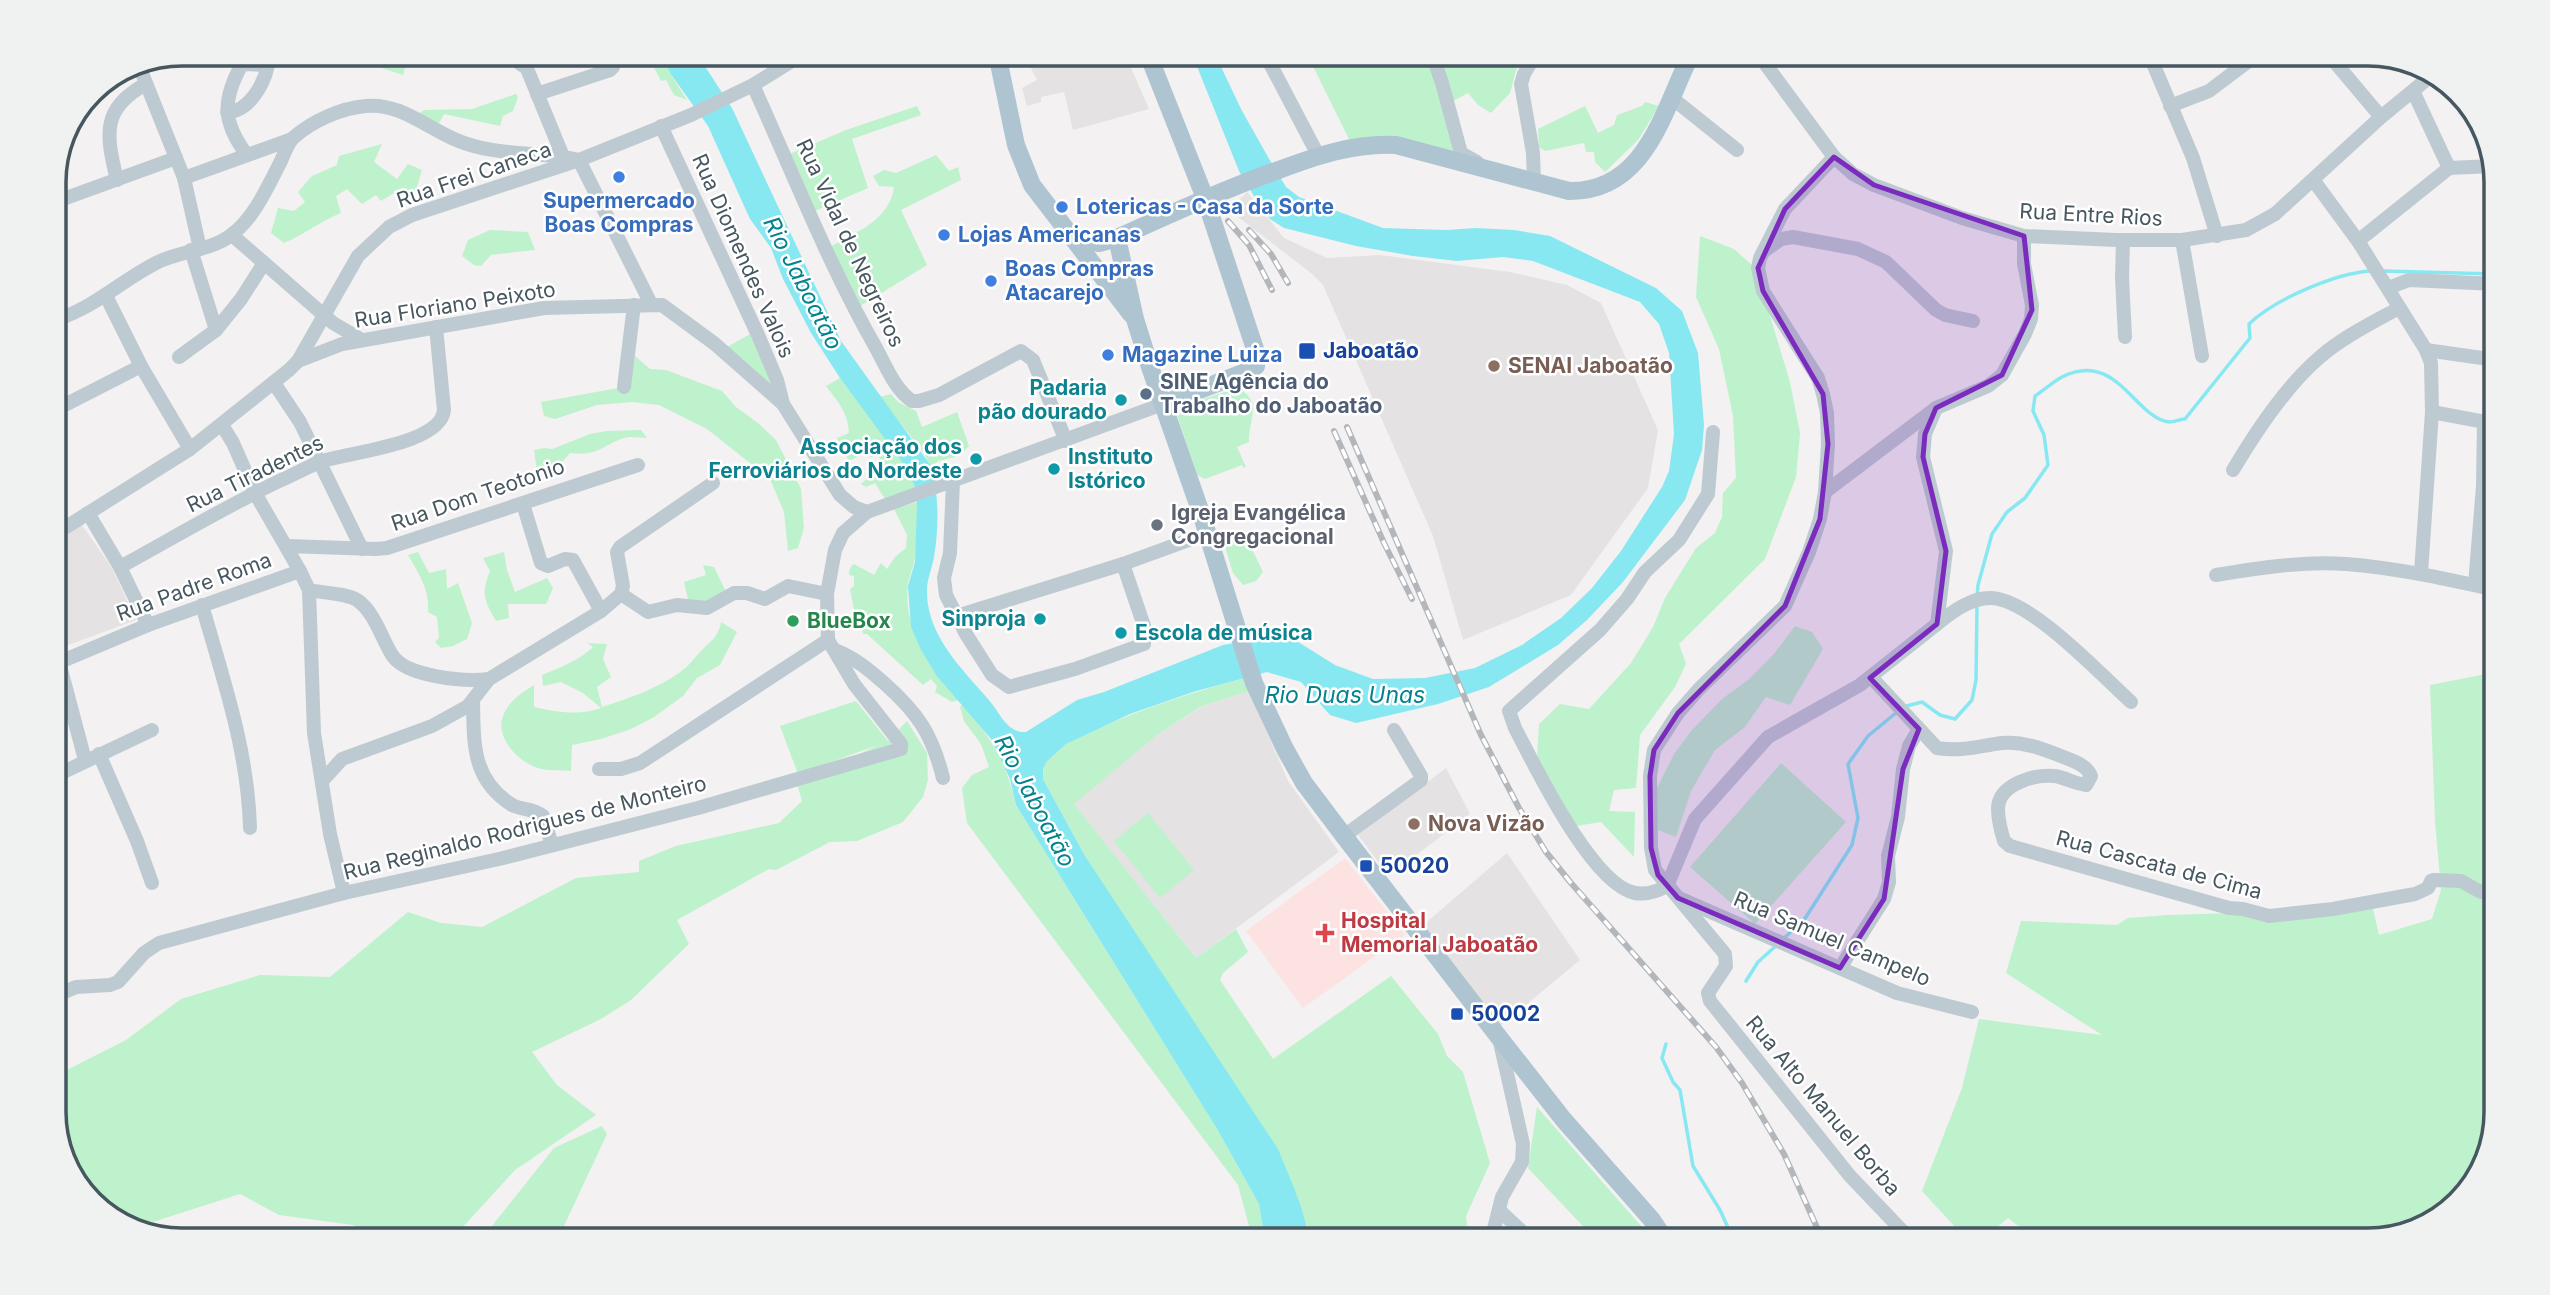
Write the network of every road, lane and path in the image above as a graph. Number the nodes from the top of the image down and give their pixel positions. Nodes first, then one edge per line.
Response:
1 (526, 66) edge
2 (613, 66) edge
3 (784, 66) edge
4 (1000, 66) edge
5 (1153, 66) edge
6 (1271, 66) edge
7 (1436, 66) edge
8 (1529, 66) edge
9 (1686, 66) edge
10 (1767, 66) edge
11 (2154, 66) edge
12 (2242, 66) edge
13 (2338, 66) edge
14 (142, 74) edge
15 (2424, 81) edge
16 (146, 84) junction
17 (753, 85) junction
18 (2413, 91) junction
19 (537, 94) junction
20 (1672, 98) junction
21 (2170, 106) junction
22 (227, 112) dead end
23 (2381, 117) junction
24 (661, 126) junction
25 (292, 139) junction
26 (1737, 150) dead end
27 (247, 155) junction
28 (1318, 155) junction
29 (1834, 157) junction
30 (176, 158) junction
31 (569, 161) junction
32 (2482, 167) edge
33 (2449, 168) junction
34 (1485, 169) junction
35 (184, 178) junction
36 (117, 180) junction
37 (2314, 181) junction
38 (1534, 183) junction
39 (67, 197) edge
40 (1205, 198) junction
41 (232, 234) junction
42 (2024, 236) junction
43 (2217, 236) junction
44 (1117, 238) junction
45 (1074, 239) junction
46 (2123, 240) junction
47 (2182, 240) junction
48 (2358, 241) junction
49 (196, 249) junction
50 (1762, 252) junction
51 (264, 263) junction
52 (2385, 283) junction
53 (2483, 283) edge
54 (106, 296) junction
55 (634, 304) junction
56 (651, 304) junction
57 (2399, 308) junction
58 (325, 315) junction
59 (67, 316) edge
60 (1135, 319) junction
61 (1973, 321) dead end
62 (436, 327) junction
63 (216, 330) junction
64 (2124, 337) dead end
65 (362, 340) junction
66 (2426, 350) junction
67 (2202, 356) dead end
68 (179, 357) dead end
69 (2483, 358) edge
70 (298, 361) junction
71 (141, 366) junction
72 (274, 383) junction
73 (624, 387) dead end
74 (67, 404) edge
75 (783, 404) junction
76 (1163, 404) junction
77 (1936, 408) junction
78 (2432, 412) junction
79 (2483, 422) edge
80 (222, 425) junction
81 (1713, 432) dead end
82 (1066, 441) junction
83 (190, 449) junction
84 (321, 461) junction
85 (638, 465) dead end
86 (2233, 470) dead end
87 (713, 483) dead end
88 (948, 483) junction
89 (1825, 492) junction
90 (255, 493) junction
91 (840, 495) junction
92 (523, 503) junction
93 (867, 512) junction
94 (88, 513) junction
95 (67, 526) edge
96 (2483, 526) edge
97 (843, 533) junction
98 (1208, 533) junction
99 (287, 546) junction
100 (362, 549) junction
101 (1123, 564) junction
102 (120, 567) junction
103 (300, 571) junction
104 (2421, 573) junction
105 (2216, 575) dead end
106 (2475, 585) junction
107 (2483, 587) edge
108 (309, 590) junction
109 (827, 594) junction
110 (617, 597) junction
111 (202, 605) junction
112 (601, 611) junction
113 (957, 616) junction
114 (1937, 624) junction
115 (148, 625) junction
116 (831, 645) junction
117 (67, 659) edge
118 (1871, 677) junction
119 (489, 679) junction
120 (67, 690) edge
121 (473, 701) junction
122 (2131, 702) dead end
123 (1919, 729) junction
124 (152, 730) dead end
125 (1394, 730) dead end
126 (92, 757) junction
127 (599, 769) dead end
128 (67, 770) edge
129 (943, 778) dead end
130 (323, 780) junction
131 (250, 828) dead end
132 (1344, 836) junction
133 (552, 845) junction
134 (152, 883) dead end
135 (1667, 886) junction
136 (2484, 892) edge
137 (344, 893) junction
138 (1678, 898) junction
139 (1840, 968) junction
140 (67, 991) edge
141 (1972, 1012) dead end
142 (1498, 1036) junction
143 (1499, 1210) junction
144 (1494, 1228) edge
145 (1518, 1228) edge
146 (1658, 1228) edge
147 (1899, 1228) edge

1 - 19 street
2 - 19 street
3 - 17 street, Rua Frei Caneca
4 - 45 main road
5 - 40 main road
6 - 28 street
7 - 34 street
8 - 38 street
9 - 20 main road
10 - 29 street, Rua Entre Rios
11 - 21 street
12 - 21 street
13 - 23 street
14 - 16 street
15 - 18 street, Rua Entre Rios
16 - 30 street
16 - 36 street
17 - 24 street, Rua Frei Caneca
17 - 82 street, Rua Vidal de Negreiros
18 - 23 street, Rua Entre Rios
18 - 33 street
19 - 31 street
20 - 26 street
20 - 38 main road
21 - 43 street
22 - 27 street
23 - 37 street, Rua Entre Rios
24 - 31 street, Rua Frei Caneca
24 - 75 street, Rua Diomendes Valois
25 - 27 street
25 - 31 street
25 - 41 street
27 - 35 street
28 - 34 main road
28 - 40 main road
29 - 42 street, Rua Entre Rios
29 - 50 street
30 - 35 street
30 - 36 street
31 - 56 street
31 - 58 street, Rua Frei Caneca
32 - 33 street
33 - 48 street
34 - 38 main road
35 - 49 street
36 - 39 street
37 - 43 street, Rua Entre Rios
37 - 48 street
40 - 44 main road
40 - 76 main road
41 - 49 street
41 - 51 street
42 - 46 street, Rua Entre Rios
42 - 77 street
43 - 47 street, Rua Entre Rios
44 - 45 main road
44 - 60 main road
45 - 60 main road
46 - 47 street, Rua Entre Rios
46 - 64 street
47 - 67 street
48 - 52 street
49 - 54 street
49 - 63 street
50 - 61 street
50 - 89 street
51 - 58 street
51 - 63 street
52 - 53 street
52 - 57 street
54 - 59 street
54 - 71 street
55 - 56 street, Rua Floriano Peixoto
55 - 62 street, Rua Floriano Peixoto
55 - 73 street
56 - 75 street, Rua Floriano Peixoto
57 - 66 street
57 - 86 street
58 - 65 street
58 - 70 street, Rua Frei Caneca
60 - 76 main road
62 - 65 street, Rua Floriano Peixoto
62 - 84 street, Rua Tiradentes
63 - 68 street
65 - 70 street, Rua Floriano Peixoto
66 - 69 street
66 - 78 street
70 - 72 street, Rua Frei Caneca
71 - 74 street
71 - 83 street
72 - 80 street, Rua Frei Caneca
72 - 84 street
75 - 91 street, Rua Floriano Peixoto
76 - 82 street
76 - 98 main road
77 - 89 street
77 - 114 street
78 - 79 street
78 - 104 street
80 - 83 street, Rua Frei Caneca
80 - 90 street
81 - 135 street
82 - 88 street
83 - 94 street, Rua Frei Caneca
84 - 90 street, Rua Tiradentes
84 - 100 street
85 - 92 street, Rua Dom Teotonio
87 - 110 street
88 - 93 street
88 - 113 street
89 - 135 street
90 - 99 street
90 - 102 street, Rua Tiradentes
91 - 93 street, Rua Floriano Peixoto
91 - 97 street
92 - 100 street, Rua Dom Teotonio
92 - 112 street
93 - 97 street
94 - 95 street, Rua Frei Caneca
94 - 102 street
96 - 106 street
97 - 109 street
98 - 101 street
98 - 132 main road
99 - 100 street, Rua Dom Teotonio
99 - 103 street
101 - 113 street
101 - 113 street
102 - 115 street
103 - 108 street, Rua Padre Roma
103 - 111 street, Rua Padre Roma
104 - 105 street
104 - 106 street
106 - 107 street
108 - 119 street
108 - 130 street
109 - 110 street
109 - 116 street
110 - 112 street
111 - 115 street, Rua Padre Roma
111 - 131 street
112 - 119 street
114 - 118 street
114 - 122 street
115 - 117 street, Rua Padre Roma
116 - 127 street
116 - 129 street
116 - 133 street, Rua Reginaldo Rodrigues de Monteiro
118 - 123 street
118 - 135 street
119 - 121 street
120 - 126 street
121 - 130 street
121 - 133 street
123 - 136 street, Rua Cascata de Cima
123 - 139 street
124 - 126 street
125 - 132 street
126 - 128 street
126 - 134 street
130 - 137 street
132 - 142 main road
133 - 137 street, Rua Reginaldo Rodrigues de Monteiro
135 - 138 street
137 - 140 street, Rua Reginaldo Rodrigues de Monteiro
138 - 139 street, Rua Samuel Campelo
138 - 147 street, Rua Alto Manuel Borba
139 - 141 street, Rua Samuel Campelo
142 - 143 street
142 - 146 main road
143 - 144 street
143 - 145 street

